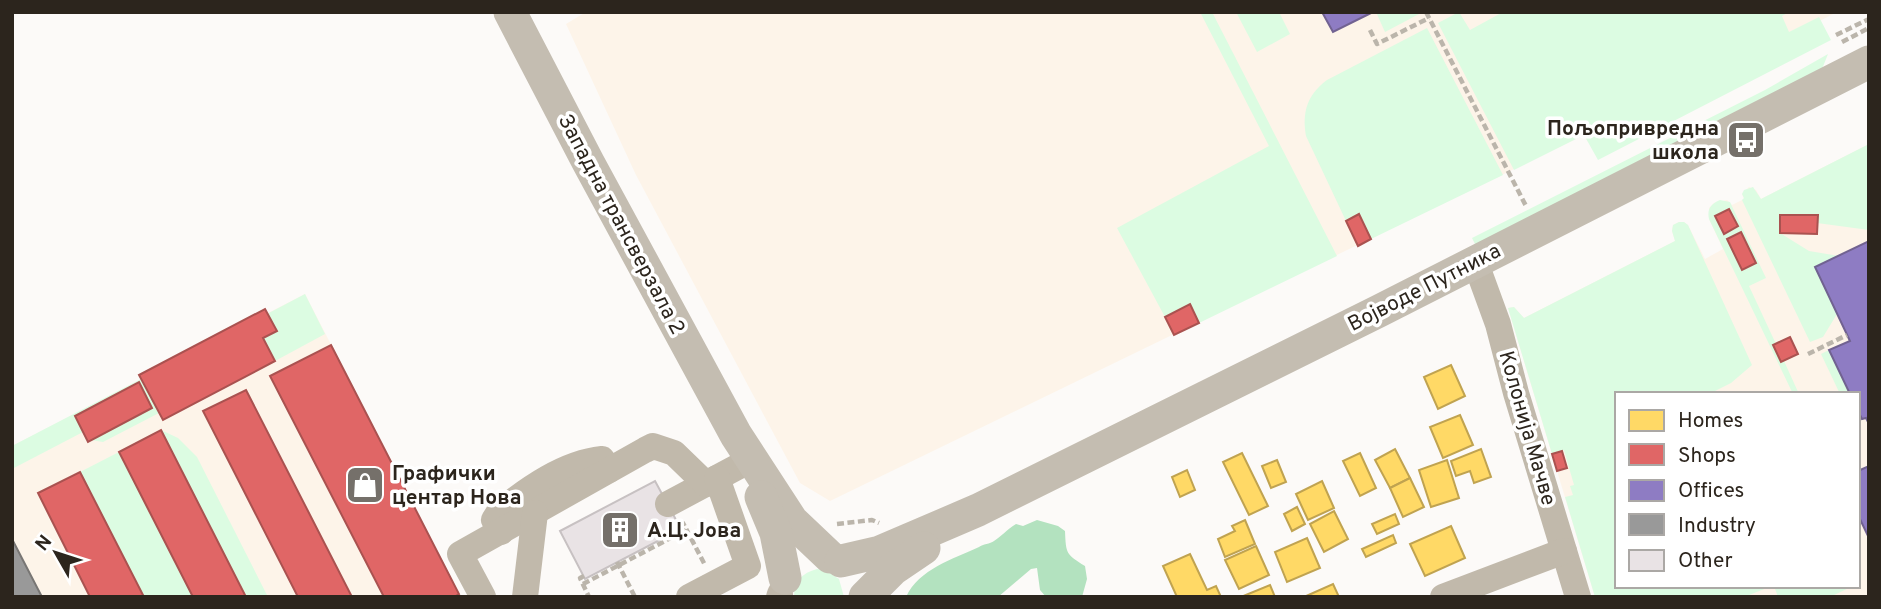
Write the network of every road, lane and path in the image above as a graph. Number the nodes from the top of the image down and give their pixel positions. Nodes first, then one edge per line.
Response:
1 (510, 12) edge
2 (1427, 15) edge
3 (1869, 19) edge
4 (1869, 28) edge
5 (1370, 30) dead end
6 (1836, 36) dead end
7 (1858, 50) edge
8 (1525, 206) dead end
9 (1475, 261) junction
10 (1847, 335) dead end
11 (1808, 354) dead end
12 (738, 450) junction
13 (609, 470) junction
14 (712, 481) junction
15 (978, 510) junction
16 (536, 513) junction
17 (673, 515) joint
18 (825, 522) dead end
19 (884, 528) dead end
20 (686, 530) junction
21 (501, 532) junction
22 (1564, 551) junction
23 (836, 559) junction
24 (618, 564) junction
25 (584, 576) dead end
26 (715, 583) junction
27 (583, 584) junction
28 (526, 590) edge
29 (781, 591) edge
30 (483, 597) edge
31 (502, 597) edge
32 (589, 597) edge
33 (635, 597) edge
34 (689, 597) edge
35 (860, 597) edge
36 (865, 597) edge
37 (1443, 597) edge
38 (1578, 597) edge

1 - 12 main road, Западна трансверзала 2
2 - 5 path
2 - 8 path
3 - 6 path
4 - 7 path
7 - 9 main road, Војводе Путника
9 - 15 main road, Војводе Путника
9 - 22 street, Колонија Мачве
10 - 11 path
12 - 14 street
12 - 23 main road, Западна трансверзала 2
12 - 29 main road, Западна трансверзала 2
13 - 14 street
13 - 16 street
13 - 21 street
14 - 17 street
14 - 26 street
15 - 23 main road, Војводе Путника
15 - 36 main road, Војводе Путника
16 - 21 street
16 - 28 street
17 - 20 path
18 - 19 path
20 - 24 path
20 - 26 path
21 - 30 street
22 - 37 street
22 - 38 street, Колонија Мачве
23 - 29 main road, Војводе Путника
23 - 35 main road, Западна трансверзала 2
24 - 27 path
24 - 33 path
25 - 27 path
26 - 34 street
27 - 32 path
28 - 31 street

